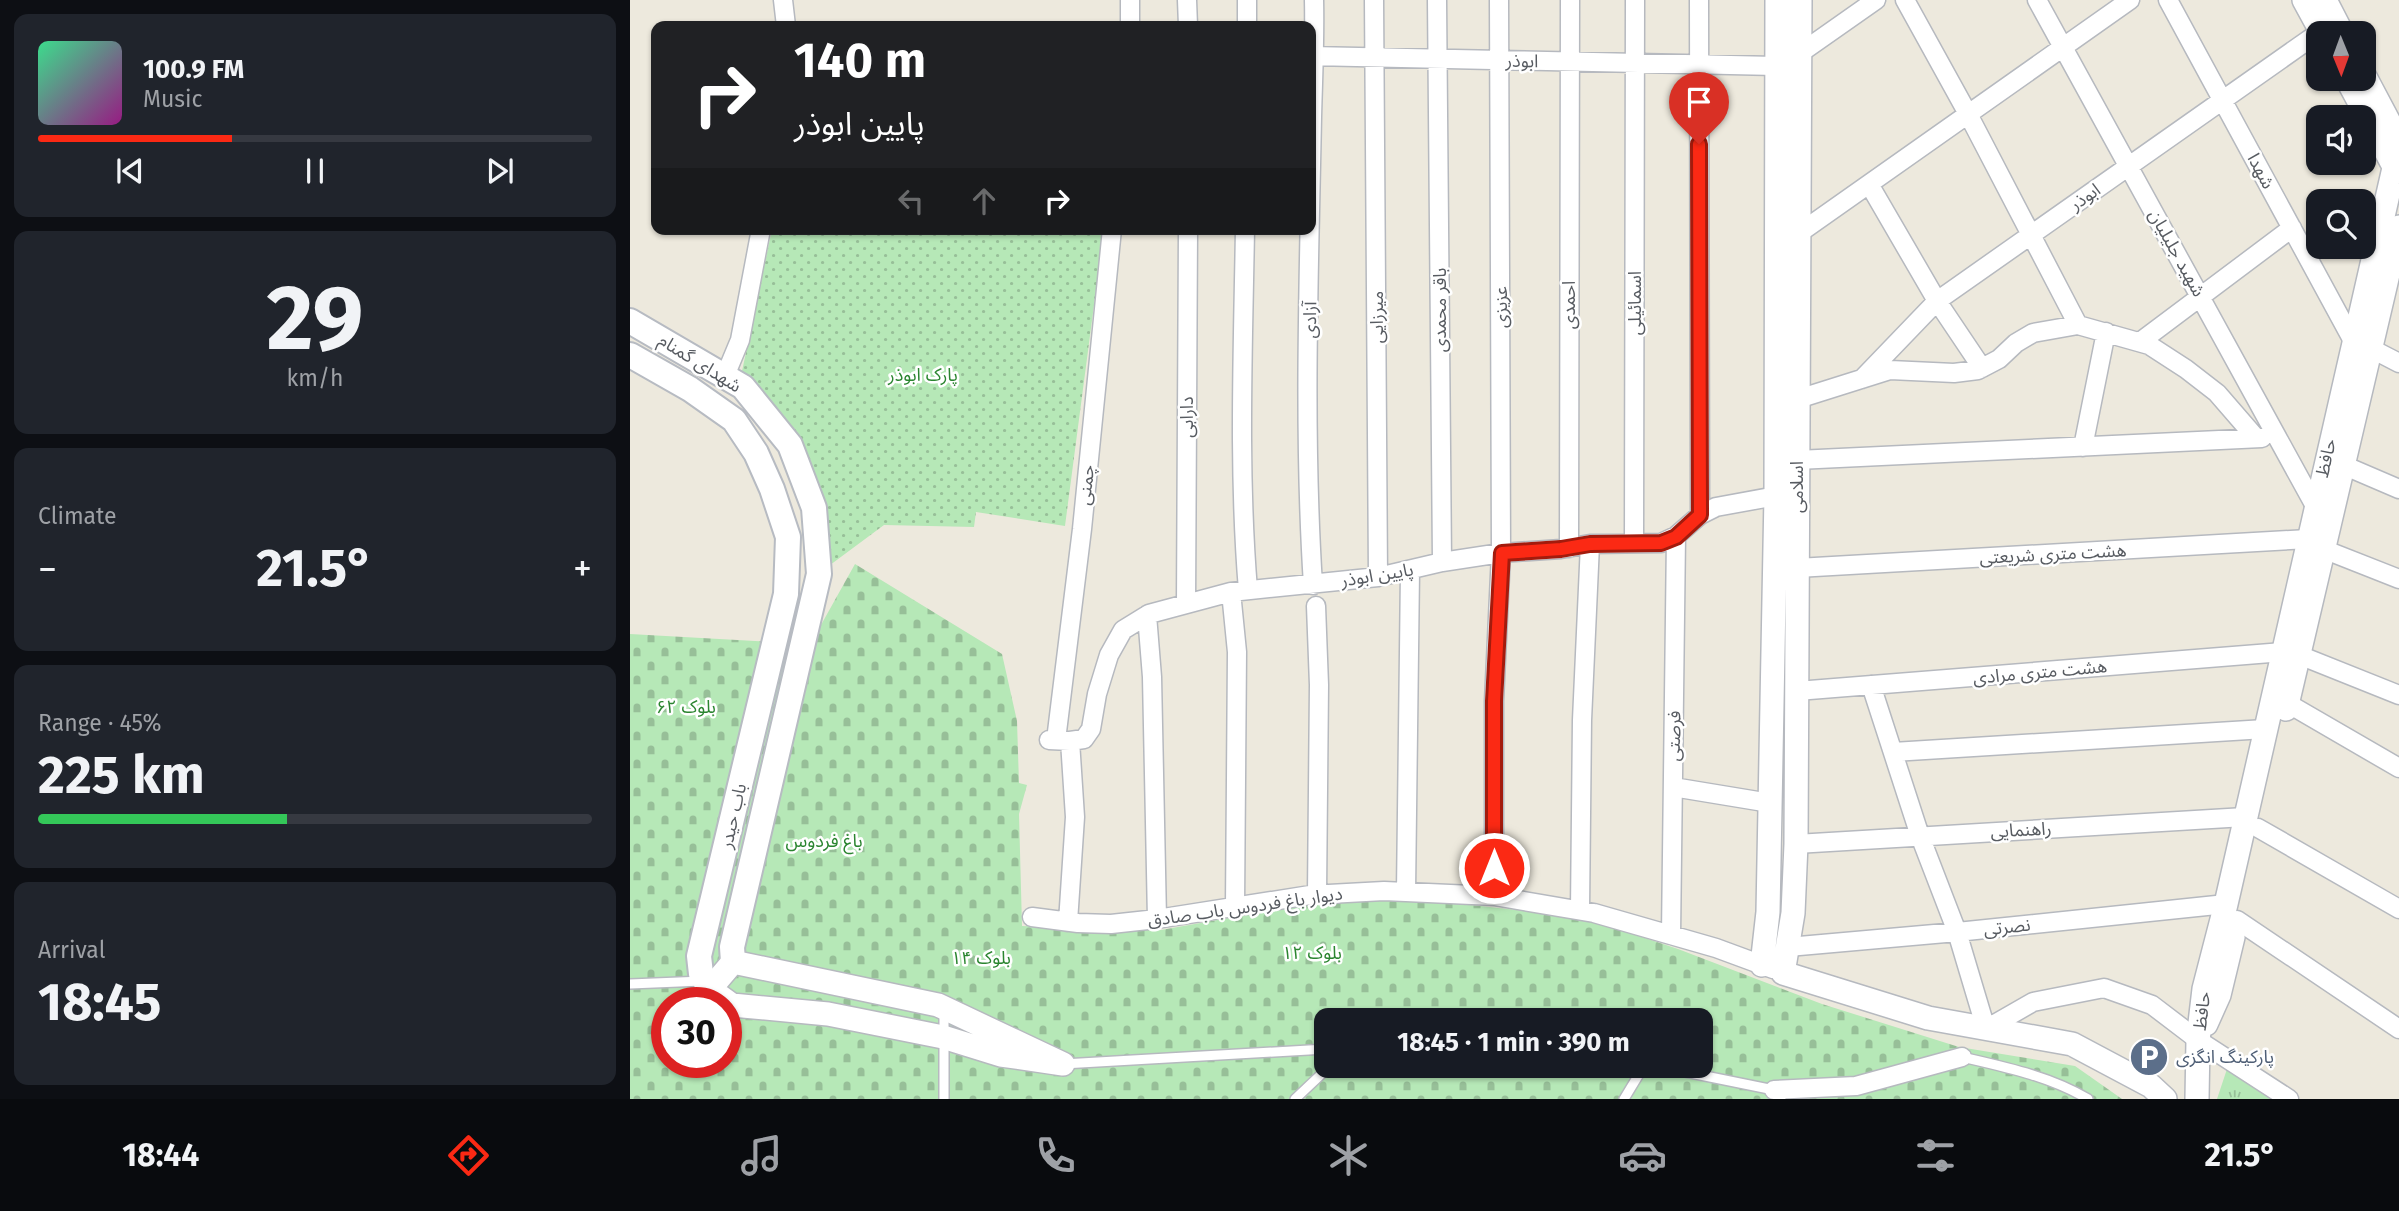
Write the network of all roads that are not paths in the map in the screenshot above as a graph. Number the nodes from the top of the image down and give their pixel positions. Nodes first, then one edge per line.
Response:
1 (783, 0) edge
2 (1130, 0) edge
3 (1187, 0) edge
4 (1247, 0) edge
5 (1314, 0) edge
6 (1374, 0) edge
7 (1437, 0) edge
8 (1499, 0) edge
9 (1570, 0) edge
10 (1634, 0) edge
11 (1699, 0) edge
12 (1777, 0) edge
13 (1800, 0) edge
14 (1876, 0) edge
15 (1905, 0) edge
16 (2037, 0) edge
17 (2130, 0) edge
18 (2168, 0) edge
19 (2304, 0) edge
20 (2325, 0) edge
21 (785, 21) edge
22 (1130, 21) edge
23 (1188, 21) edge
24 (1247, 21) edge
25 (1314, 21) edge
26 (2320, 21) edge
27 (2328, 21) edge
28 (2064, 46) junction
29 (2306, 48) edge
30 (1799, 54) junction
31 (1316, 56) edge
32 (1375, 57) junction
33 (1438, 59) junction
34 (1500, 60) junction
35 (1570, 61) junction
36 (1635, 63) junction
37 (1699, 64) junction
38 (1776, 66) junction
39 (2354, 91) edge
40 (2372, 91) edge
41 (2222, 101) junction
42 (1968, 114) junction
43 (2399, 141) edge
44 (2398, 163) edge
45 (2129, 166) junction
46 (1870, 184) junction
47 (2399, 227) edge
48 (2292, 228) junction
49 (1798, 234) junction
50 (760, 235) edge
51 (1111, 235) edge
52 (1188, 235) edge
53 (1245, 235) edge
54 (1311, 235) edge
55 (2031, 235) junction
56 (2200, 296) junction
57 (1937, 301) junction
58 (630, 321) edge
59 (2078, 325) junction
60 (2106, 332) junction
61 (2140, 342) junction
62 (2362, 345) junction
63 (630, 355) edge
64 (2399, 363) edge
65 (1982, 368) junction
66 (725, 376) junction
67 (1862, 379) junction
68 (1798, 399) junction
69 (2277, 437) junction
70 (2256, 438) junction
71 (2083, 447) junction
72 (1797, 460) junction
73 (2343, 465) junction
74 (2399, 489) edge
75 (1786, 494) junction
76 (2315, 506) junction
77 (1700, 515) junction
78 (1676, 537) junction
79 (1634, 543) junction
80 (1590, 544) junction
81 (2315, 544) junction
82 (1569, 548) junction
83 (1502, 553) junction
84 (1442, 562) junction
85 (1797, 568) junction
86 (1410, 571) junction
87 (1378, 577) junction
88 (2399, 579) edge
89 (1313, 585) junction
90 (1240, 591) junction
91 (1186, 604) junction
92 (1316, 606) dead end
93 (1147, 615) junction
94 (775, 642) junction
95 (802, 648) junction
96 (2290, 653) junction
97 (1871, 685) junction
98 (1797, 691) junction
99 (2399, 695) edge
100 (2287, 704) junction
101 (2265, 729) junction
102 (1059, 740) junction
103 (1893, 752) junction
104 (2399, 768) edge
105 (1673, 787) junction
106 (1770, 803) junction
107 (2255, 820) junction
108 (1920, 836) junction
109 (1796, 844) junction
110 (1406, 892) junction
111 (1317, 894) junction
112 (1494, 896) junction
113 (1235, 906) junction
114 (2399, 909) edge
115 (1580, 910) junction
116 (2231, 912) junction
117 (1032, 917) dead end
118 (1157, 919) junction
119 (1068, 922) junction
120 (1957, 932) junction
121 (1671, 935) junction
122 (1788, 947) junction
123 (733, 962) junction
124 (1773, 969) junction
125 (630, 984) edge
126 (707, 985) junction
127 (944, 1008) junction
128 (2399, 1028) edge
129 (1986, 1029) junction
130 (943, 1037) junction
131 (2199, 1040) junction
132 (1314, 1050) edge
133 (1962, 1057) joint
134 (1063, 1064) junction
135 (1318, 1078) edge
136 (1637, 1078) edge
137 (1706, 1078) edge
138 (1777, 1095) edge
139 (944, 1099) edge
140 (1296, 1099) edge
141 (1624, 1099) edge
142 (2088, 1099) edge
143 (2165, 1099) edge
144 (2197, 1099) edge
145 (2289, 1099) edge

1 - 21 street
2 - 22 street
3 - 23 street
4 - 24 street
5 - 25 street, آزادی
6 - 32 street, میرزایی
7 - 33 street, باقر محمدی
8 - 34 street, عزیزی
9 - 35 street, احمدی
10 - 36 street, اسمائیلی
11 - 37 street
12 - 38 street, اسلامی
13 - 30 street, اسلامی
14 - 30 street
15 - 42 street
16 - 28 street, شهید جلیلیان
17 - 28 street
18 - 41 street, شهدا
19 - 26 street
20 - 27 street
28 - 42 street
28 - 45 street, شهید جلیلیان
29 - 41 street, ابوذر
30 - 38 street
30 - 49 street, اسلامی
31 - 32 street, ابوذر
32 - 33 street, ابوذر
32 - 87 street, میرزایی
33 - 34 street, ابوذر
33 - 84 street, باقر محمدی
34 - 35 street, ابوذر
34 - 83 street, عزیزی
35 - 36 street, ابوذر
35 - 82 street, احمدی
36 - 37 street, ابوذر
36 - 79 street, اسمائیلی
37 - 38 street, ابوذر
37 - 77 street
38 - 75 street, اسلامی
39 - 44 street
40 - 43 street
41 - 45 street, ابوذر
41 - 48 street, شهدا
42 - 46 street
42 - 55 street
44 - 62 street, حافظ
45 - 55 street, ابوذر
45 - 56 street, شهید جلیلیان
46 - 49 street
46 - 57 street
47 - 62 street, حافظ
48 - 56 street
48 - 62 street, شهدا
49 - 68 street, اسلامی
50 - 66 street
51 - 102 street, چمنی
52 - 91 street, دارابی
53 - 90 street
54 - 89 street, آزادی
55 - 57 street, ابوذر
55 - 59 street
56 - 61 street
56 - 69 street, شهید جلیلیان
57 - 65 street
57 - 67 street, ابوذر
58 - 66 main road, شهدای گمنام
59 - 60 street
59 - 65 street
60 - 61 street
60 - 71 street
61 - 70 street
62 - 64 street
62 - 73 street, حافظ
62 - 76 street, حافظ
63 - 94 main road, شهدای گمنام
65 - 67 street
66 - 95 main road, شهدای گمنام
67 - 68 street
68 - 72 street, اسلامی
69 - 70 street
69 - 76 street, شهید جلیلیان
70 - 71 street
71 - 72 street
72 - 75 street, اسلامی
73 - 74 street
73 - 81 street, حافظ
75 - 77 street
75 - 85 street, اسلامی
75 - 106 street, اسلامی
76 - 81 street, حافظ
77 - 78 street
78 - 79 street, پایین ابوذر
78 - 105 street, فرصتی
79 - 80 street, پایین ابوذر
80 - 82 street, پایین ابوذر
80 - 115 street
81 - 85 street, هشت متری شریعتی
81 - 88 street
81 - 96 street, حافظ
82 - 83 street, پایین ابوذر
83 - 84 street, پایین ابوذر
83 - 112 street, عزیزی
84 - 86 street, پایین ابوذر
85 - 98 street, اسلامی
86 - 87 street, پایین ابوذر
86 - 110 street
87 - 89 street, پایین ابوذر
89 - 90 street, پایین ابوذر
90 - 91 street, پایین ابوذر
90 - 113 street
91 - 93 street, پایین ابوذر
92 - 111 street
93 - 102 street, پایین ابوذر
93 - 118 street
94 - 95 street
94 - 126 main road, باب حیدر
95 - 123 main road, باب حیدر
96 - 97 street, هشت متری مرادی
96 - 99 street
96 - 100 street, حافظ
96 - 101 street, حافظ
97 - 98 street, هشت متری مرادی
97 - 103 street
98 - 109 street, اسلامی
100 - 104 street
100 - 107 street, حافظ
101 - 103 street
101 - 107 street, حافظ
102 - 119 street, چمنی
103 - 108 street
105 - 106 street
105 - 121 street, فرصتی
106 - 124 street, اسلامی
107 - 108 street, راهنمایی
107 - 114 street
107 - 116 street, حافظ
108 - 109 street, راهنمایی
108 - 120 street
109 - 122 street, اسلامی
110 - 111 street, دیوار باغ فردوس باب صادق
110 - 112 street, دیوار باغ فردوس باب صادق
111 - 113 street, دیوار باغ فردوس باب صادق
112 - 115 street, دیوار باغ فردوس باب صادق
113 - 118 street, دیوار باغ فردوس باب صادق
115 - 121 street, دیوار باغ فردوس باب صادق
116 - 120 street, نصرتی
116 - 128 street
116 - 131 street, حافظ
117 - 119 street, دیوار باغ فردوس باب صادق
118 - 119 street, دیوار باغ فردوس باب صادق
120 - 122 street, نصرتی
120 - 129 street
121 - 124 street, دیوار باغ فردوس باب صادق
122 - 124 street, اسلامی
123 - 126 street
123 - 127 street
124 - 129 street
125 - 126 lane
126 - 130 street
127 - 130 lane
127 - 134 street
129 - 131 street
129 - 143 street
130 - 134 street
130 - 139 lane
131 - 144 street
131 - 145 street
132 - 134 lane
133 - 138 street
133 - 142 lane
135 - 140 lane
136 - 141 lane
137 - 138 lane

